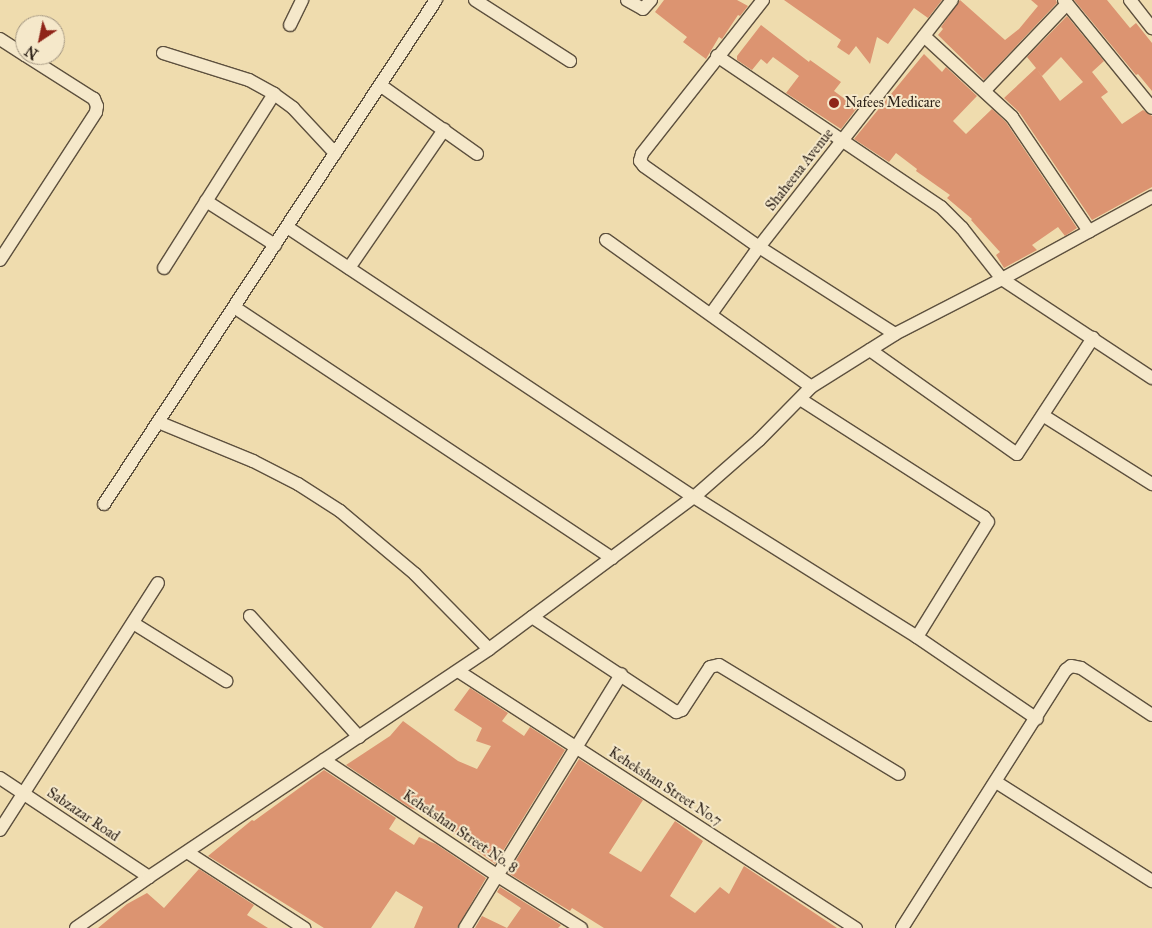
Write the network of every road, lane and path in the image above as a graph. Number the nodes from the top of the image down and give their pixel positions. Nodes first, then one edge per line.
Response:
1 (302, 0) edge
2 (436, 0) edge
3 (475, 0) edge
4 (627, 0) edge
5 (763, 0) edge
6 (952, 0) edge
7 (1130, 0) edge
8 (1066, 2) edge
9 (647, 4) edge
10 (290, 26) dead end
11 (1152, 28) edge
12 (924, 36) junction
13 (0, 38) edge
14 (15, 48) edge
15 (163, 53) dead end
16 (717, 56) junction
17 (570, 61) dead end
18 (40, 65) edge
19 (380, 85) junction
20 (985, 90) junction
21 (274, 94) junction
22 (1152, 108) edge
23 (444, 130) junction
24 (842, 141) junction
25 (335, 153) junction
26 (477, 154) dead end
27 (1152, 197) edge
28 (206, 201) junction
29 (287, 227) junction
30 (1089, 231) junction
31 (606, 240) dead end
32 (274, 246) junction
33 (759, 247) junction
34 (0, 260) edge
35 (164, 268) dead end
36 (350, 268) junction
37 (1002, 279) junction
38 (234, 307) junction
39 (711, 314) junction
40 (895, 334) junction
41 (1093, 338) junction
42 (870, 350) junction
43 (1152, 378) edge
44 (811, 387) junction
45 (800, 399) junction
46 (1044, 416) junction
47 (158, 422) junction
48 (1152, 484) edge
49 (694, 496) junction
50 (104, 504) dead end
51 (612, 558) junction
52 (158, 583) dead end
53 (250, 616) dead end
54 (532, 617) junction
55 (133, 623) junction
56 (917, 637) junction
57 (489, 649) junction
58 (458, 672) junction
59 (620, 674) junction
60 (226, 681) dead end
61 (1152, 715) edge
62 (1037, 719) junction
63 (359, 736) junction
64 (576, 748) junction
65 (324, 760) junction
66 (899, 774) dead end
67 (0, 778) edge
68 (996, 782) junction
69 (24, 794) junction
70 (0, 830) edge
71 (187, 852) junction
72 (498, 876) junction
73 (149, 877) junction
74 (1152, 880) edge
75 (76, 928) edge
76 (304, 928) edge
77 (465, 928) edge
78 (581, 928) edge
79 (856, 928) edge
80 (902, 928) edge

1 - 10 street
2 - 19 street
3 - 17 street
4 - 9 street
5 - 16 street
6 - 12 street, Shaheena Avenue
7 - 11 street
8 - 20 street
8 - 22 street
12 - 20 street
12 - 24 street, Shaheena Avenue
13 - 14 street
15 - 21 street
16 - 24 street
16 - 33 street
18 - 34 street
19 - 23 street
19 - 25 street
20 - 30 street
21 - 25 street
21 - 28 street
23 - 26 street
23 - 36 street
24 - 33 street, Shaheena Avenue
24 - 37 street
25 - 29 street
27 - 30 street
28 - 32 street
28 - 35 street
29 - 32 street
29 - 36 street
30 - 37 street
31 - 39 street
32 - 38 street
33 - 39 street, Shaheena Avenue
33 - 40 street
36 - 49 street
37 - 40 street
37 - 41 street
38 - 47 street
38 - 51 street
39 - 44 street
40 - 42 street
41 - 43 street
41 - 46 street
42 - 44 street
42 - 46 street
44 - 45 street
45 - 49 street
45 - 56 street
46 - 48 street
47 - 50 street
47 - 57 street
49 - 51 street
49 - 56 street
51 - 54 street
52 - 55 street
53 - 63 street
54 - 57 street
54 - 59 street
55 - 60 street
55 - 69 street
56 - 62 street
57 - 58 street
58 - 63 street
58 - 64 street, Kehekshan Street No.7
59 - 64 street
59 - 66 street
61 - 62 street
62 - 68 street
63 - 65 street
64 - 72 street
64 - 79 street, Kehekshan Street No.7
65 - 71 street
65 - 72 street, Kehekshan Street No. 8
67 - 69 street, Sabzazar Road
68 - 74 street
68 - 80 street
69 - 70 street
69 - 73 street, Sabzazar Road
71 - 73 street
71 - 76 street
72 - 77 street
72 - 78 street, Kehekshan Street No. 8
73 - 75 street

